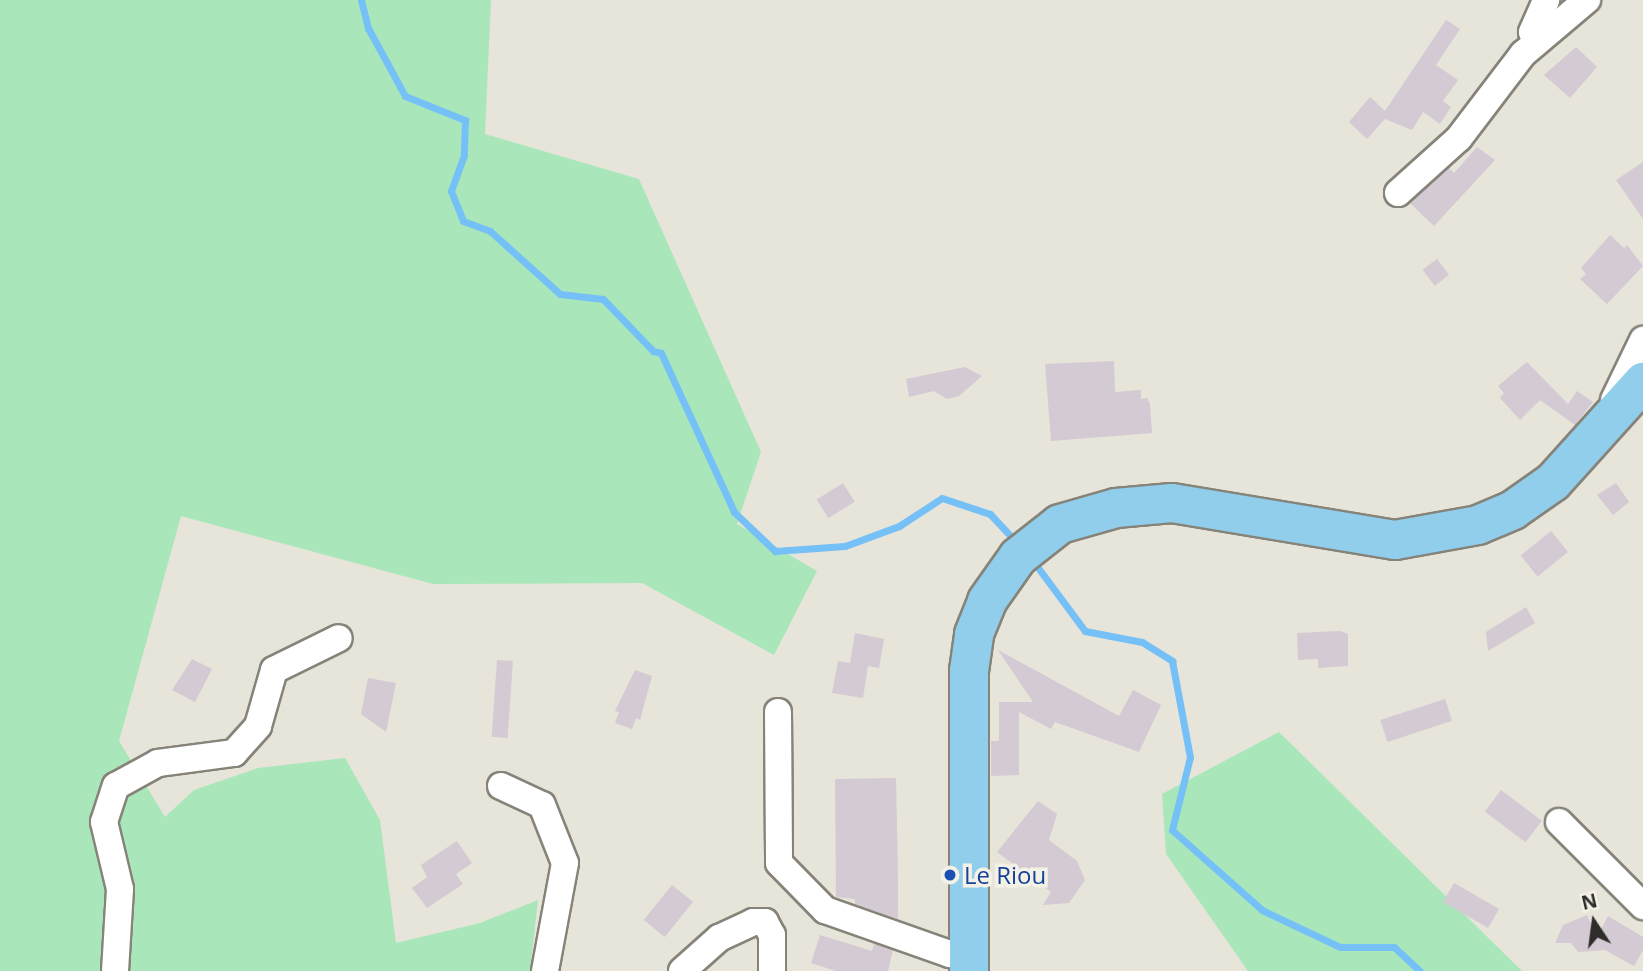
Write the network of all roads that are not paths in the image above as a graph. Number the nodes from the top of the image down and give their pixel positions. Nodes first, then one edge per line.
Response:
1 (1546, 0) edge
2 (1587, 0) edge
3 (1537, 41) junction
4 (1398, 193) dead end
5 (1643, 340) edge
6 (1643, 382) edge
7 (1600, 427) junction
8 (339, 638) dead end
9 (778, 712) dead end
10 (501, 786) dead end
11 (1559, 822) dead end
12 (1643, 906) edge
13 (969, 963) edge
14 (115, 971) edge
15 (545, 971) edge
16 (682, 971) edge
17 (772, 971) edge

1 - 3 street
2 - 3 street
3 - 4 street
5 - 7 street
6 - 7 main road
7 - 13 main road
8 - 14 street
9 - 13 street
10 - 15 street
11 - 12 street
16 - 17 street

